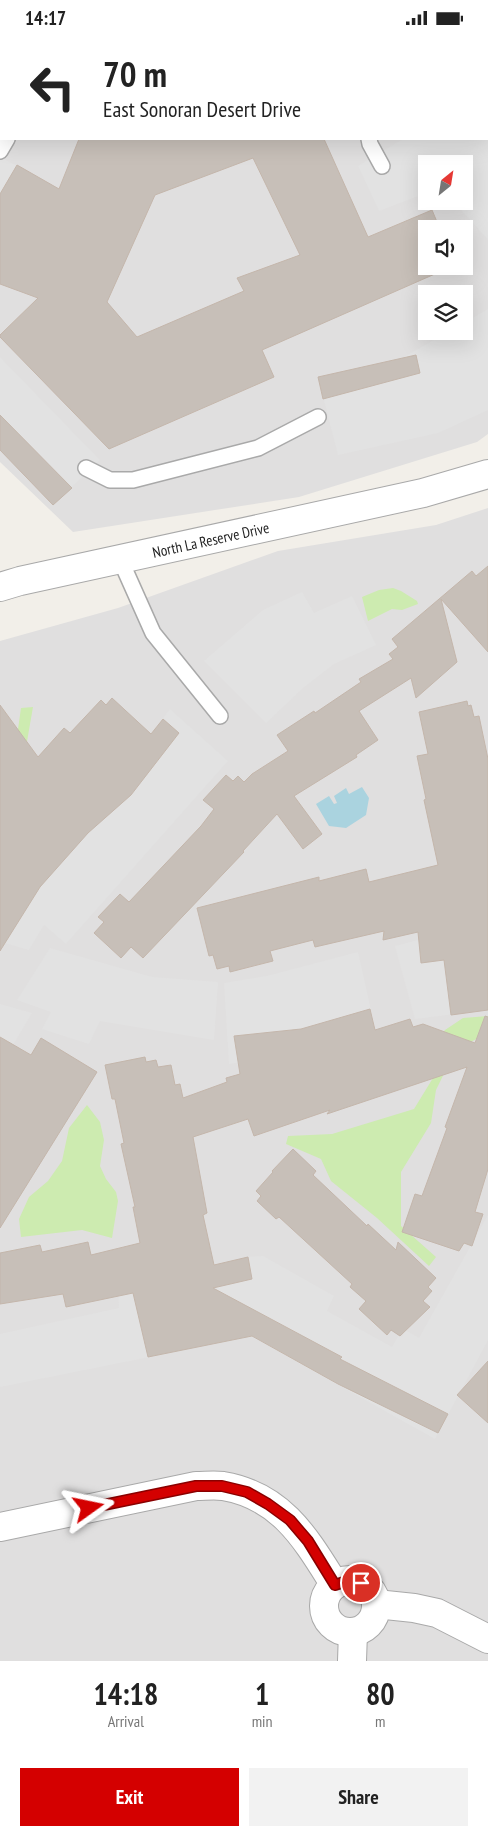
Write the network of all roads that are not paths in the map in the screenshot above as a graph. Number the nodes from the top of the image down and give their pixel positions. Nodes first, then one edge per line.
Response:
1 (6, 140) edge
2 (369, 140) edge
3 (0, 151) edge
4 (382, 165) dead end
5 (318, 417) dead end
6 (488, 454) edge
7 (86, 468) dead end
8 (488, 473) edge
9 (423, 493) junction
10 (120, 559) junction
11 (0, 587) edge
12 (220, 716) dead end
13 (0, 1527) edge
14 (335, 1585) junction
15 (376, 1604) junction
16 (353, 1632) junction
17 (488, 1639) edge
18 (352, 1661) edge

1 - 3 lane
2 - 4 lane
5 - 7 lane
6 - 9 street, North La Reserve Drive
8 - 9 street, North La Reserve Drive
9 - 10 street, North La Reserve Drive
10 - 11 street, North La Reserve Drive
10 - 12 lane
13 - 14 street
14 - 15 street
14 - 16 street
15 - 16 street
15 - 17 street
16 - 18 street

